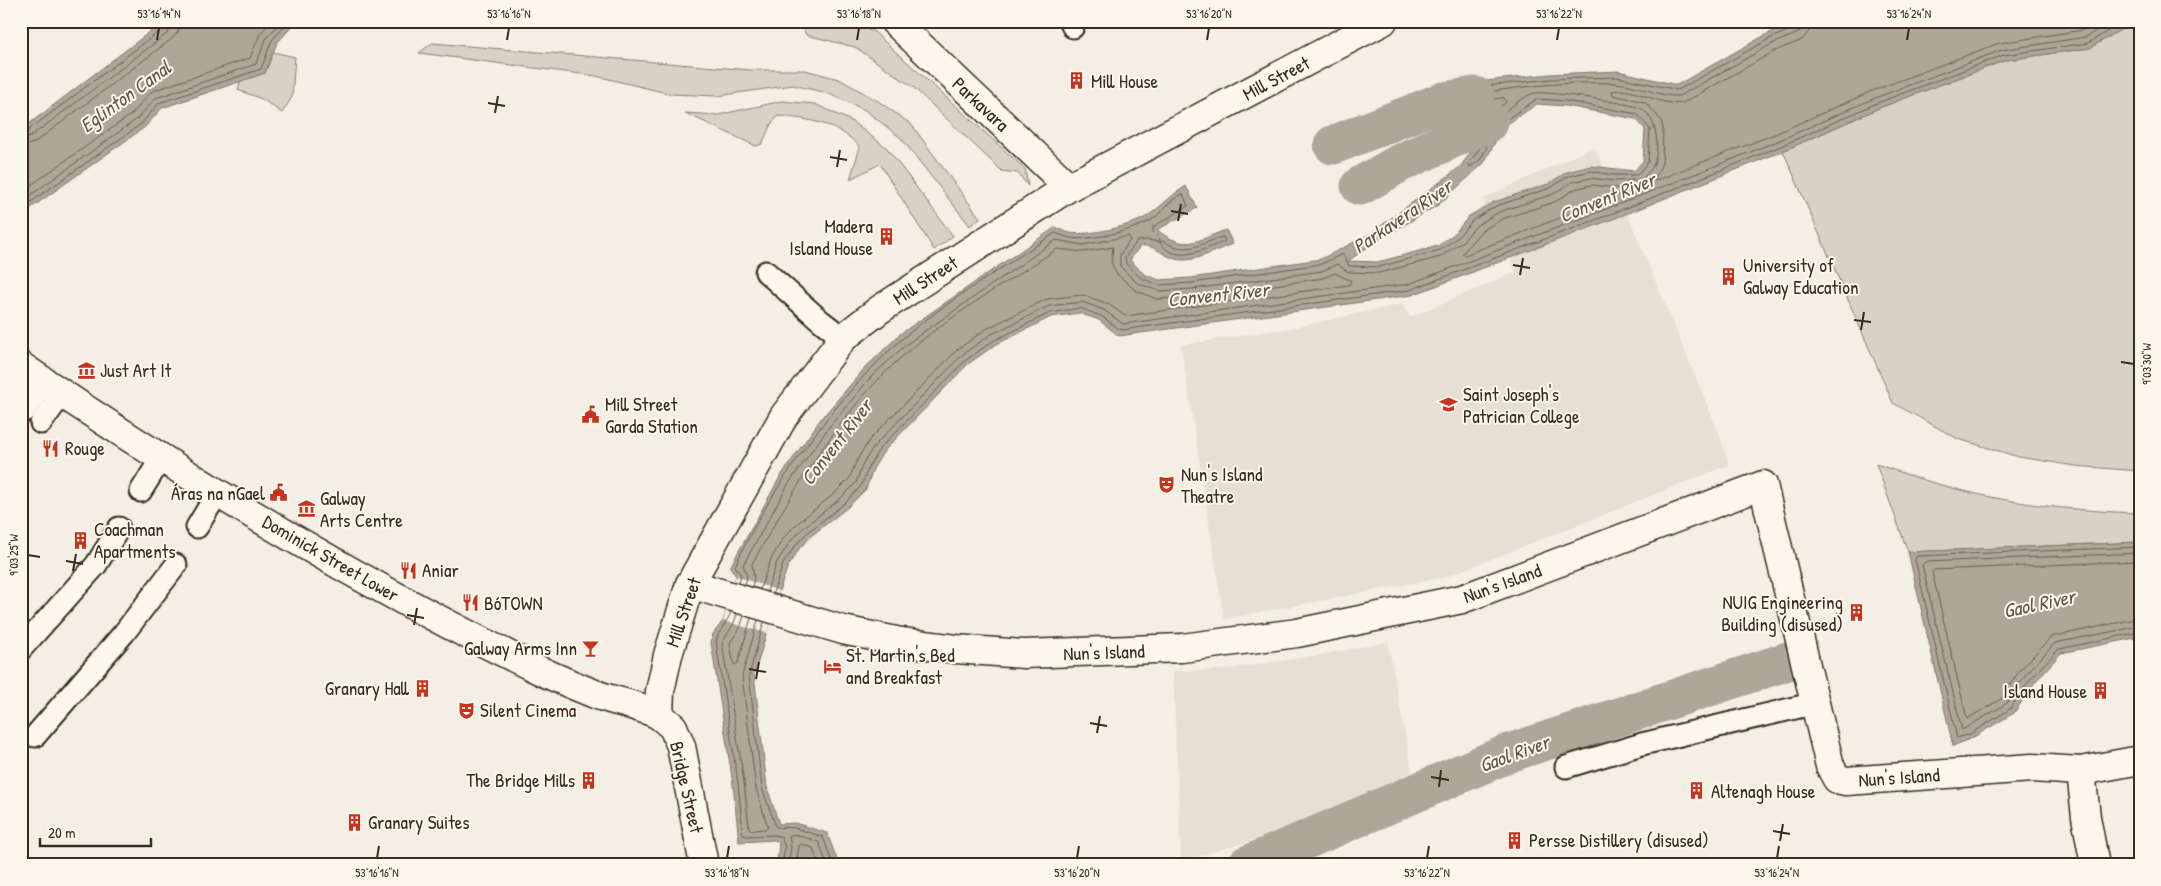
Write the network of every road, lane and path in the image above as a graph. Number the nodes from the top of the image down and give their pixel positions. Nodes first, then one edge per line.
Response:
1 (1383, 21) edge
2 (902, 23) edge
3 (1069, 187) junction
4 (766, 272) dead end
5 (844, 338) junction
6 (21, 366) edge
7 (53, 388) junction
8 (32, 417) dead end
9 (162, 457) junction
10 (141, 491) dead end
11 (218, 492) junction
12 (197, 527) dead end
13 (119, 528) dead end
14 (176, 565) dead end
15 (690, 584) junction
16 (21, 648) edge
17 (1816, 704) junction
18 (659, 715) junction
19 (35, 736) dead end
20 (2140, 760) edge
21 (1566, 767) dead end
22 (2082, 772) junction
23 (704, 865) edge
24 (2095, 865) edge

1 - 3 street, Mill Street
2 - 3 street, Parkavara
3 - 5 street, Mill Street
4 - 5 lane
5 - 15 street, Mill Street
6 - 7 street, Dominick Street Lower
7 - 8 lane
7 - 9 street, Dominick Street Lower
9 - 10 lane
9 - 11 street, Dominick Street Lower
11 - 12 lane
11 - 18 street, Dominick Street Lower
13 - 16 lane
14 - 19 lane
15 - 17 street, Nun's Island
15 - 18 street, Mill Street
17 - 21 lane
17 - 22 street, Nun's Island
18 - 23 street, Bridge Street
20 - 22 street, Nun's Island
22 - 24 street

